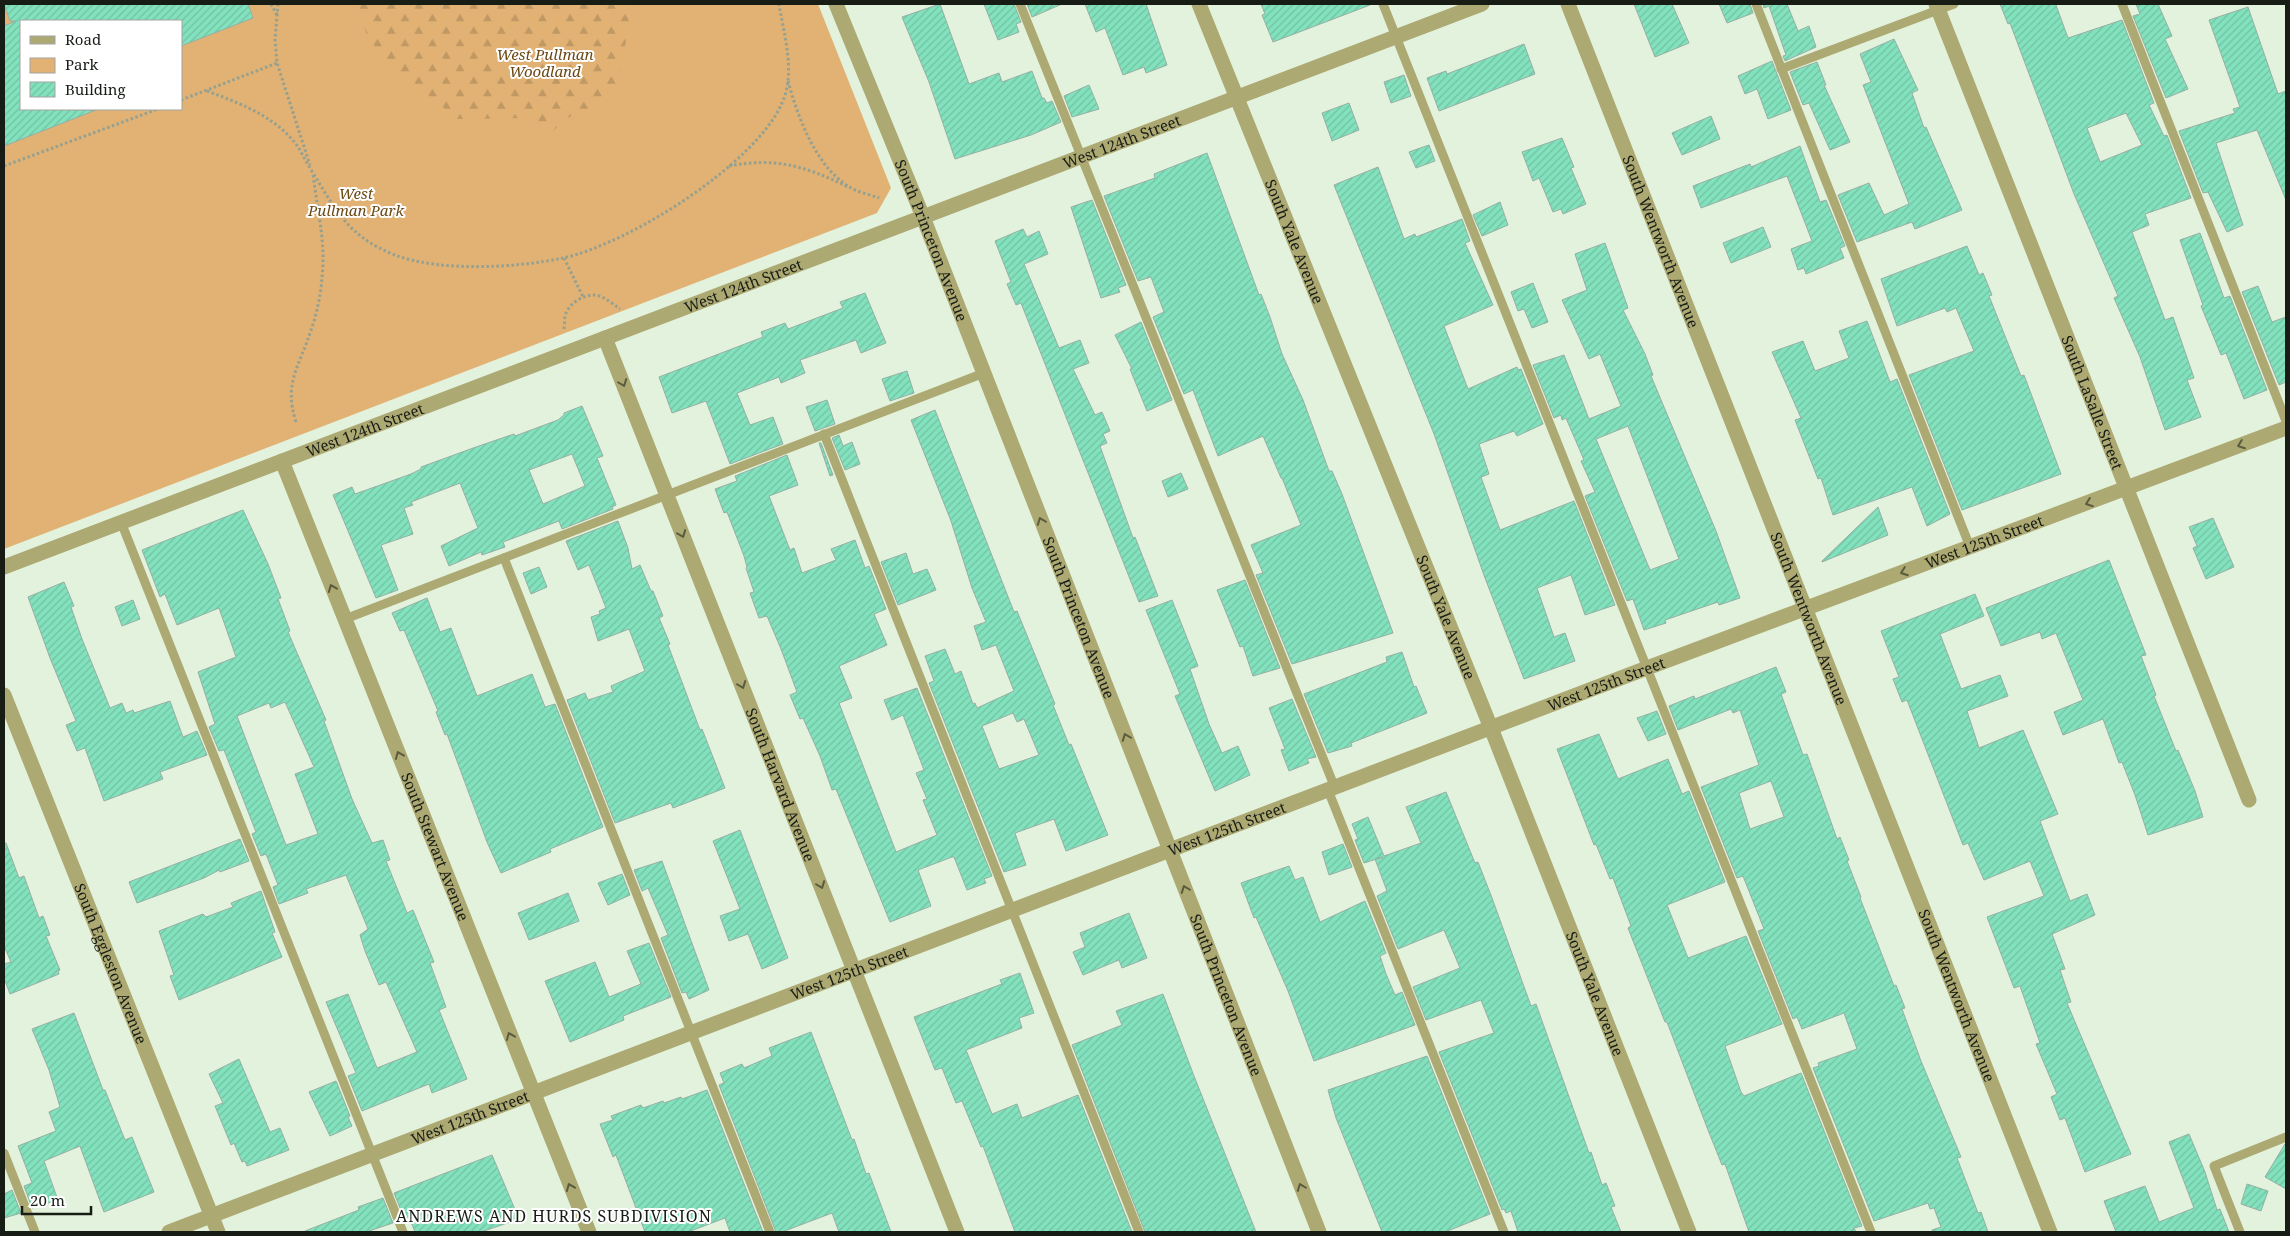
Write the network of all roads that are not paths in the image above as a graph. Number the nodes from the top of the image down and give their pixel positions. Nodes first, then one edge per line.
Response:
1 (836, 4) edge
2 (1020, 4) edge
3 (1199, 4) edge
4 (1383, 4) edge
5 (1482, 4) edge
6 (1568, 4) edge
7 (1756, 4) edge
8 (1954, 4) edge
9 (2122, 4) edge
10 (1937, 7) edge
11 (1396, 36) junction
12 (1782, 69) junction
13 (1236, 98) junction
14 (1081, 156) junction
15 (922, 217) junction
16 (605, 338) junction
17 (984, 373) junction
18 (2286, 422) edge
19 (2286, 428) edge
20 (824, 434) junction
21 (282, 461) junction
22 (2126, 489) junction
23 (667, 494) junction
24 (121, 522) junction
25 (1970, 547) junction
26 (504, 558) junction
27 (4, 567) edge
28 (1805, 608) junction
29 (344, 619) junction
30 (1647, 668) junction
31 (4, 694) edge
32 (1491, 728) junction
33 (1332, 789) junction
34 (2249, 800) dead end
35 (1170, 850) junction
36 (1012, 911) junction
37 (854, 971) junction
38 (690, 1034) junction
39 (533, 1094) junction
40 (2286, 1137) edge
41 (4, 1153) edge
42 (372, 1155) junction
43 (211, 1216) junction
44 (36, 1232) edge
45 (170, 1232) edge
46 (218, 1232) edge
47 (403, 1232) edge
48 (588, 1232) edge
49 (770, 1232) edge
50 (957, 1232) edge
51 (1139, 1232) edge
52 (1319, 1232) edge
53 (1504, 1232) edge
54 (1689, 1232) edge
55 (1870, 1232) edge
56 (2050, 1232) edge
57 (2240, 1232) edge

1 - 15 street, South Princeton Avenue
2 - 14 lane
3 - 13 street, South Yale Avenue
4 - 11 lane
5 - 11 street, West 124th Street
6 - 28 street, South Wentworth Avenue
7 - 12 lane
8 - 10 lane
9 - 18 lane
10 - 12 lane
10 - 22 street, South LaSalle Street
11 - 13 street, West 124th Street
11 - 30 lane
12 - 25 lane
13 - 14 street, West 124th Street
13 - 32 street, South Yale Avenue
14 - 15 street, West 124th Street
14 - 33 lane
15 - 16 street, West 124th Street
15 - 17 street, South Princeton Avenue
16 - 21 street, West 124th Street
16 -> 23 street, South Harvard Avenue
17 - 20 lane
35 -> 17 street, South Princeton Avenue
19 -> 22 street, West 125th Street
20 - 23 lane
20 - 36 lane
21 - 24 street, West 124th Street
29 -> 21 street, South Stewart Avenue
22 -> 25 street, West 125th Street
22 - 34 street, South LaSalle Street
23 - 26 lane
23 -> 37 street, South Harvard Avenue
24 - 27 street, West 124th Street
24 - 42 lane
25 -> 28 street, West 125th Street
26 - 29 lane
26 - 38 lane
28 - 30 street, West 125th Street
28 - 56 street, South Wentworth Avenue
39 -> 29 street, South Stewart Avenue
30 - 32 street, West 125th Street
30 - 55 lane
31 - 43 street, South Eggleston Avenue
32 - 33 street, West 125th Street
32 - 54 street, South Yale Avenue
33 - 35 street, West 125th Street
33 - 53 lane
35 - 36 street, West 125th Street
52 -> 35 street, South Princeton Avenue
36 - 37 street, West 125th Street
36 - 51 lane
37 - 38 street, West 125th Street
37 - 50 street, South Harvard Avenue
38 - 39 street, West 125th Street
38 - 49 lane
39 - 42 street, West 125th Street
48 -> 39 street, South Stewart Avenue
40 - 57 lane
41 - 44 lane
42 - 43 street, West 125th Street
42 - 47 lane
43 - 45 street, West 125th Street
43 - 46 street, South Eggleston Avenue

